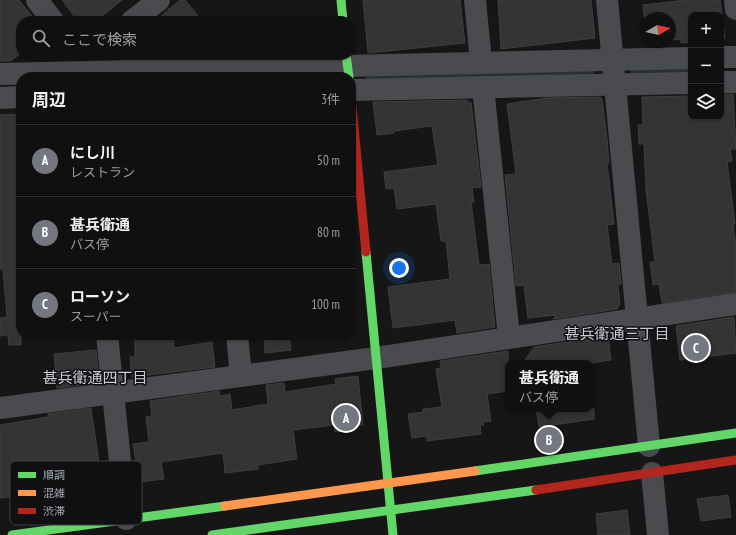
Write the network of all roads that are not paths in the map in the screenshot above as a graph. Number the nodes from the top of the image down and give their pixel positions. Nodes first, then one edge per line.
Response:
1 (37, 0) edge
2 (159, 0) edge
3 (341, 0) edge
4 (475, 0) edge
5 (607, 0) edge
6 (735, 0) edge
7 (736, 10) edge
8 (49, 16) edge
9 (138, 16) edge
10 (343, 16) edge
11 (724, 57) edge
12 (736, 57) edge
13 (688, 59) edge
14 (481, 62) junction
15 (83, 64) edge
16 (16, 72) edge
17 (17, 72) edge
18 (348, 72) edge
19 (614, 72) junction
20 (356, 73) edge
21 (0, 74) edge
22 (724, 82) edge
23 (736, 82) edge
24 (688, 83) edge
25 (483, 87) junction
26 (16, 97) edge
27 (0, 98) edge
28 (356, 149) edge
29 (736, 304) edge
30 (636, 318) junction
31 (509, 337) junction
32 (108, 340) edge
33 (237, 340) edge
34 (376, 358) junction
35 (241, 376) junction
36 (113, 392) junction
37 (0, 408) edge
38 (736, 433) edge
39 (649, 446) junction
40 (736, 460) edge
41 (120, 461) edge
42 (652, 473) junction
43 (389, 484) junction
44 (391, 511) junction
45 (142, 517) edge
46 (83, 525) edge
47 (12, 535) edge
48 (212, 535) edge
49 (393, 535) edge
50 (658, 535) edge

1 - 8 street
2 - 9 street
3 - 10 street
4 - 14 street
5 - 19 street
6 - 7 street
11 - 12 street
13 - 19 street
14 - 18 street
14 - 19 street
15 - 17 street
15 - 18 street
16 - 21 street
19 - 24 street
19 - 25 street
19 - 30 street
20 - 25 street
22 - 23 street
25 - 31 street
26 - 27 street
28 - 34 street
29 - 30 street
30 - 31 street
30 - 39 street
31 - 34 street
32 - 36 street
33 - 35 street
34 - 35 street
34 - 43 street
35 - 36 street
36 - 37 street
36 - 41 street
38 - 39 street
39 - 43 street
40 - 42 street
42 - 44 street
42 - 50 street
43 - 44 street
43 - 45 street
44 - 48 street
44 - 49 street
46 - 47 street

